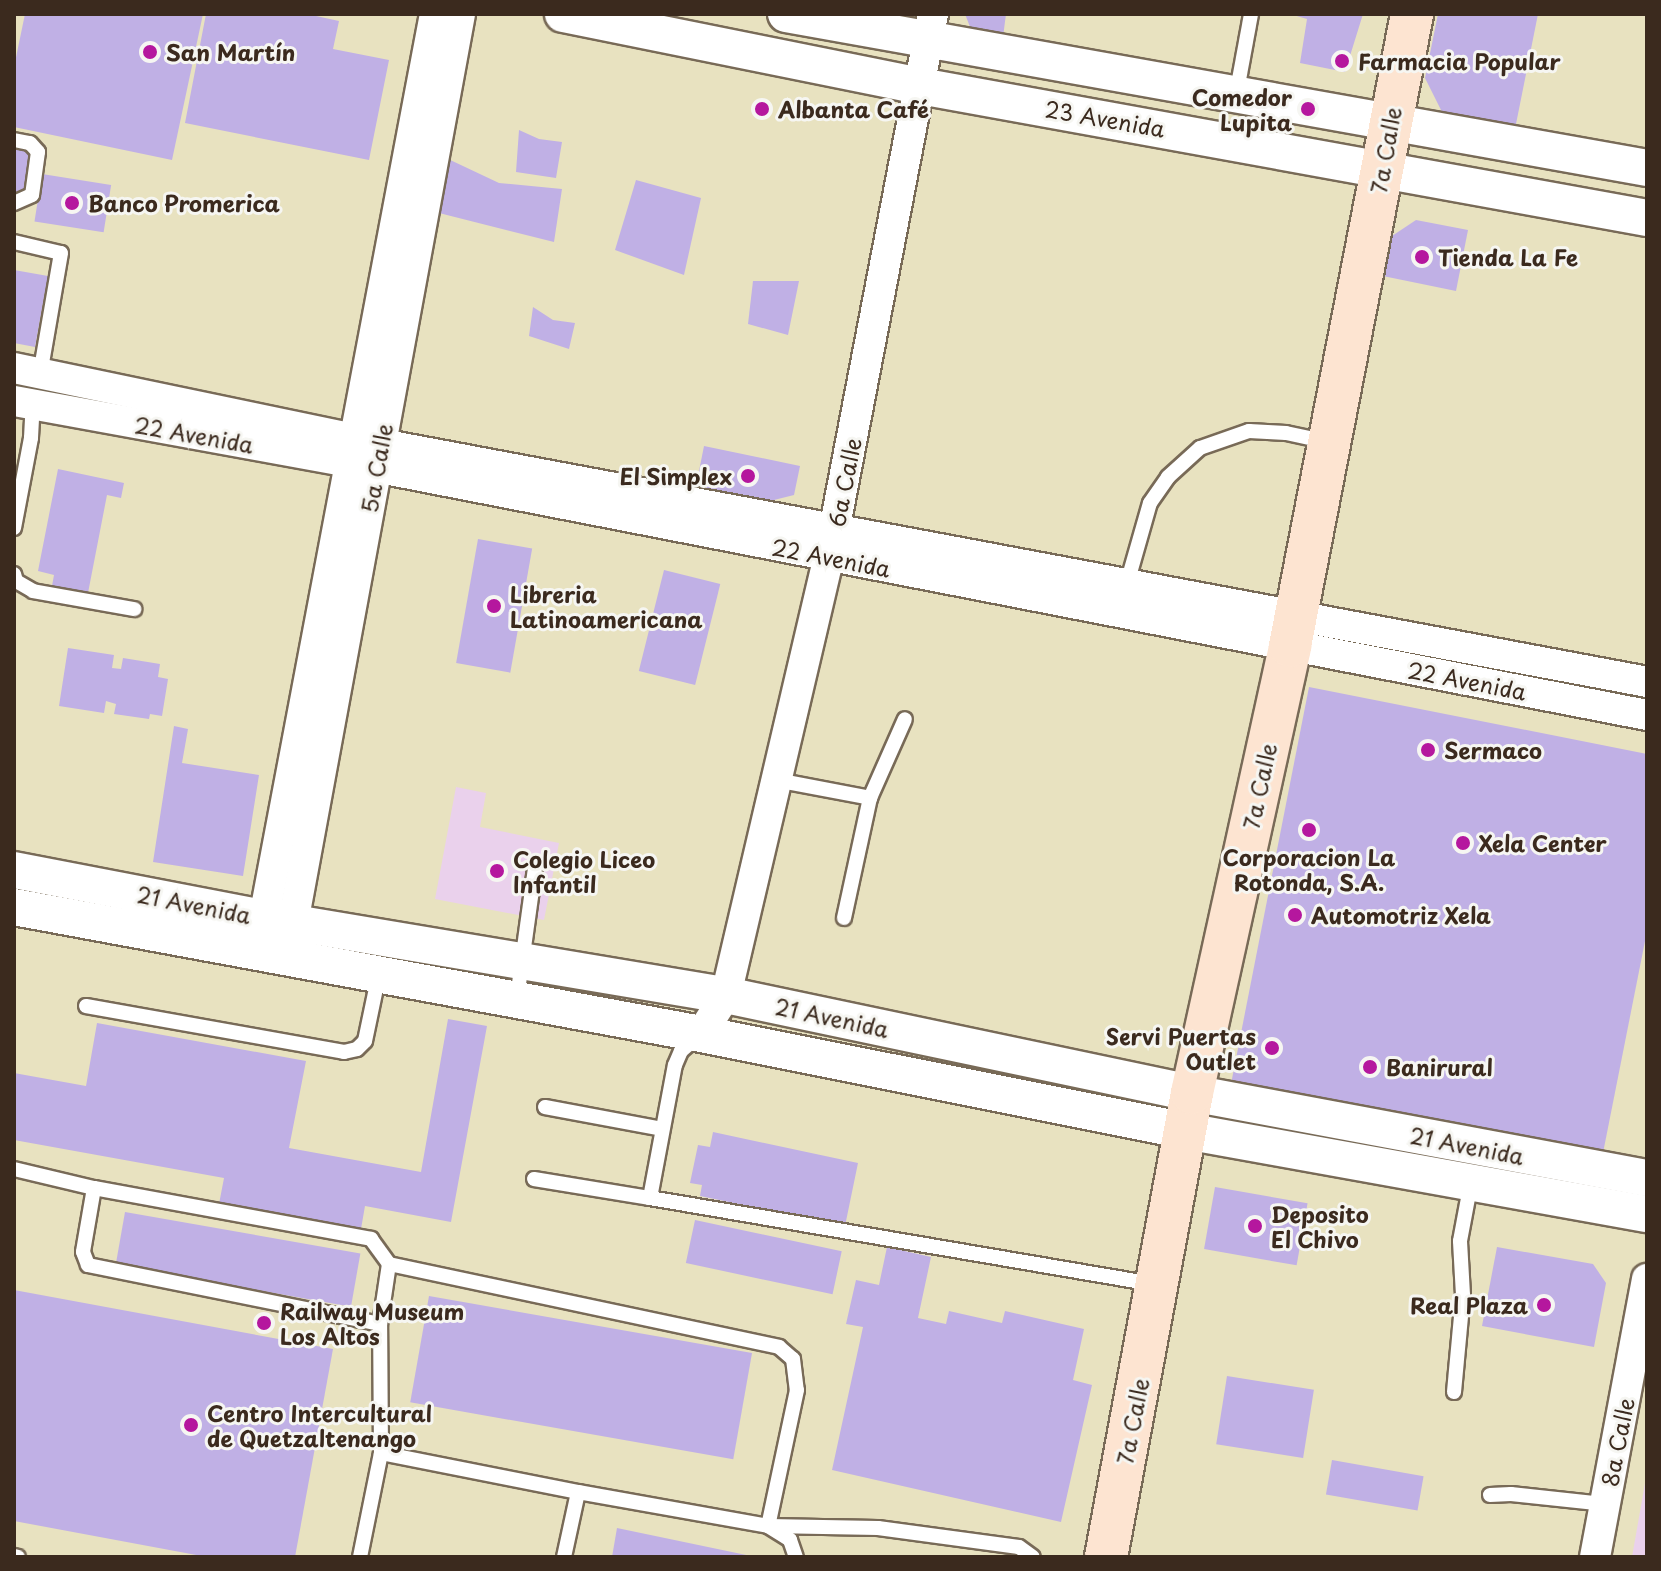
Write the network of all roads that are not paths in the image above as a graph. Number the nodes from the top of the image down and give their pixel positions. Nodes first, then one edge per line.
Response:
1 (435, 14) edge
2 (460, 14) edge
3 (563, 14) edge
4 (786, 14) edge
5 (1251, 14) edge
6 (1412, 14) edge
7 (930, 28) edge
8 (920, 86) junction
9 (1236, 96) junction
10 (1390, 123) junction
11 (14, 140) edge
12 (1383, 167) junction
13 (1647, 168) edge
14 (14, 203) edge
15 (1647, 218) edge
16 (14, 242) edge
17 (27, 371) edge
18 (23, 402) edge
19 (1329, 442) junction
20 (365, 453) junction
21 (14, 528) edge
22 (832, 543) junction
23 (14, 574) edge
24 (1126, 582) junction
25 (134, 609) dead end
26 (1121, 612) junction
27 (1293, 631) junction
28 (1647, 682) edge
29 (1647, 715) edge
30 (905, 719) dead end
31 (776, 780) junction
32 (870, 798) junction
33 (535, 868) dead end
34 (14, 870) edge
35 (14, 908) edge
36 (844, 918) dead end
37 (278, 920) junction
38 (382, 957) junction
39 (523, 961) junction
40 (726, 995) junction
41 (517, 1001) junction
42 (86, 1006) dead end
43 (701, 1034) junction
44 (545, 1107) dead end
45 (1188, 1112) junction
46 (662, 1129) junction
47 (14, 1169) edge
48 (534, 1179) dead end
49 (1471, 1182) junction
50 (94, 1188) junction
51 (650, 1198) junction
52 (1646, 1205) edge
53 (389, 1264) junction
54 (1647, 1279) edge
55 (1157, 1284) junction
56 (380, 1324) junction
57 (1454, 1392) dead end
58 (381, 1453) junction
59 (578, 1492) junction
60 (1490, 1495) dead end
61 (1605, 1504) junction
62 (768, 1526) junction
63 (360, 1557) edge
64 (564, 1557) edge
65 (796, 1557) edge
66 (1033, 1557) edge
67 (1106, 1557) edge
68 (1595, 1557) edge

1 - 20 street, 5a Calle
2 - 20 street, 5a Calle
3 - 8 street, 23 Avenida
4 - 7 street, 23 Avenida
5 - 9 lane
6 - 10 main road, 7a Calle
7 - 8 street, 6a Calle
7 - 9 street, 23 Avenida
8 - 12 street, 23 Avenida
8 - 22 street, 6a Calle
9 - 10 street, 23 Avenida
10 - 12 main road, 7a Calle
10 - 13 street, 23 Avenida
11 - 14 lane
12 - 15 street, 23 Avenida
12 - 19 main road, 7a Calle
16 - 17 lane
17 - 18 lane
17 - 20 street, 22 Avenida
18 - 20 street, 22 Avenida
18 - 21 lane
19 - 24 lane
19 - 27 main road, 7a Calle
20 - 22 street, 22 Avenida
20 - 37 street, 5a Calle
22 - 24 street, 22 Avenida
22 - 26 street, 22 Avenida
22 - 31 street, 6a Calle
23 - 25 lane
24 - 26 lane
24 - 27 street, 22 Avenida
26 - 27 street, 22 Avenida
27 - 28 street, 22 Avenida
27 - 29 street, 22 Avenida
27 - 45 main road, 7a Calle
30 - 32 lane
31 - 32 lane
31 - 40 street, 6a Calle
32 - 36 lane
33 - 39 lane
34 - 37 street, 21 Avenida
35 - 38 street, 21 Avenida
37 - 38 street, 21 Avenida
38 - 39 street, 21 Avenida
38 - 41 street, 21 Avenida
38 - 42 lane
39 - 40 street, 21 Avenida
39 - 41 lane
40 - 43 street, 6a Calle
40 - 45 street, 21 Avenida
41 - 43 street, 21 Avenida
43 - 45 street, 21 Avenida
43 - 46 lane
44 - 46 lane
45 - 49 street, 21 Avenida
45 - 52 street, 21 Avenida
45 - 55 main road, 7a Calle
46 - 51 lane
47 - 50 lane
48 - 51 lane
49 - 52 street, 21 Avenida
49 - 57 lane
50 - 53 lane
50 - 56 lane
51 - 55 lane
53 - 56 lane
53 - 62 lane
54 - 61 street, 8a Calle
55 - 67 main road, 7a Calle
56 - 58 lane
58 - 59 lane
58 - 63 lane
59 - 62 lane
59 - 64 lane
60 - 61 lane
61 - 68 street, 8a Calle
62 - 65 lane
62 - 66 lane

